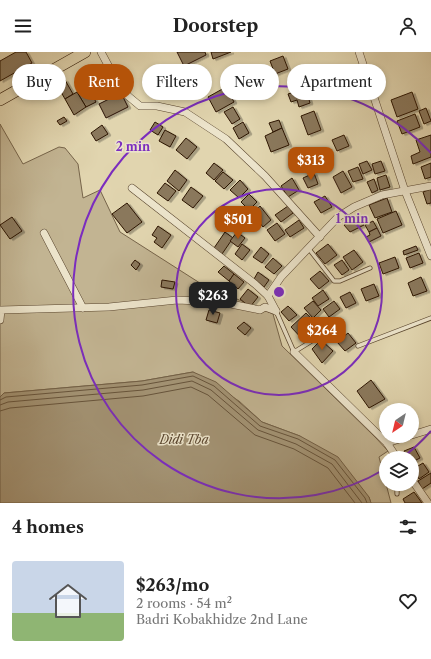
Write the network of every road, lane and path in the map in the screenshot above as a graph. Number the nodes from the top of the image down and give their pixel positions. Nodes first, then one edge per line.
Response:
1 (85, 52) edge
2 (101, 52) edge
3 (359, 52) edge
4 (0, 100) edge
5 (431, 186) edge
6 (132, 188) dead end
7 (405, 191) junction
8 (44, 233) dead end
9 (320, 237) junction
10 (309, 249) junction
11 (431, 256) edge
12 (370, 268) dead end
13 (268, 296) junction
14 (83, 308) junction
15 (276, 311) junction
16 (431, 318) edge
17 (0, 320) edge
18 (323, 334) dead end
19 (358, 346) dead end
20 (294, 352) junction
21 (431, 429) edge
22 (419, 433) edge
23 (379, 435) edge
24 (387, 443) edge
25 (392, 451) edge
26 (419, 490) edge
27 (428, 503) edge

1 - 4 main road
2 - 9 street
3 - 7 street
5 - 7 street
6 - 13 street
7 - 9 street
7 - 11 street
8 - 14 street
9 - 10 street
10 - 12 lane
10 - 13 street
13 - 15 street
14 - 15 street
14 - 17 street
15 - 20 lane
16 - 19 lane
18 - 20 lane
20 - 23 street
21 - 22 street
24 - 25 street
26 - 27 street

